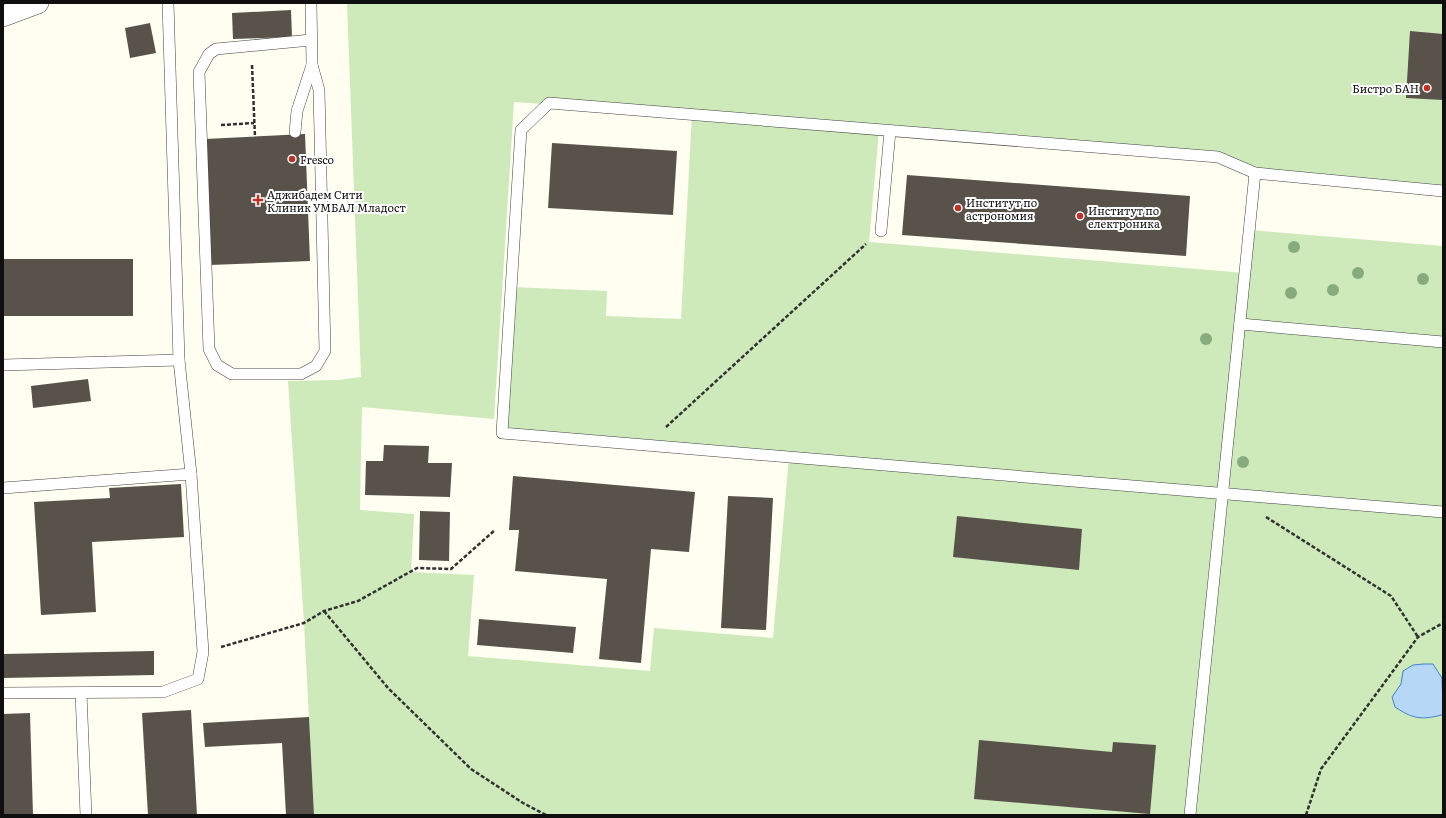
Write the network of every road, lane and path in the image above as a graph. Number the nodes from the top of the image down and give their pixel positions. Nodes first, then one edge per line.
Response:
1 (38, 3) edge
2 (168, 3) edge
3 (311, 3) edge
4 (3, 16) edge
5 (311, 40) junction
6 (252, 62) dead end
7 (312, 65) junction
8 (254, 124) junction
9 (215, 125) dead end
10 (890, 131) junction
11 (295, 132) dead end
12 (255, 137) dead end
13 (1256, 172) junction
14 (1443, 191) edge
15 (880, 231) joint
16 (1240, 324) junction
17 (1443, 342) edge
18 (179, 360) junction
19 (3, 365) edge
20 (647, 445) junction
21 (191, 474) junction
22 (3, 488) edge
23 (1222, 493) junction
24 (1443, 512) edge
25 (1260, 514) dead end
26 (495, 530) dead end
27 (324, 611) junction
28 (1443, 623) edge
29 (1418, 637) junction
30 (203, 652) junction
31 (3, 693) edge
32 (81, 693) junction
33 (86, 815) edge
34 (546, 815) edge
35 (1190, 815) edge
36 (1306, 815) edge

1 - 4 street
2 - 18 lane
3 - 5 lane
5 - 7 lane
5 - 7 lane
6 - 8 path
7 - 11 lane
8 - 9 path
8 - 12 path
10 - 13 lane
10 - 15 lane
10 - 20 lane
13 - 14 lane
13 - 16 lane
15 - 20 path
16 - 17 lane
16 - 23 lane
18 - 19 lane
18 - 21 lane
20 - 23 lane
21 - 22 lane
21 - 30 lane
23 - 24 lane
23 - 35 lane
25 - 29 path
26 - 27 path
27 - 30 path
27 - 34 path
28 - 29 path
29 - 36 path
30 - 32 lane
31 - 32 lane
32 - 33 lane

